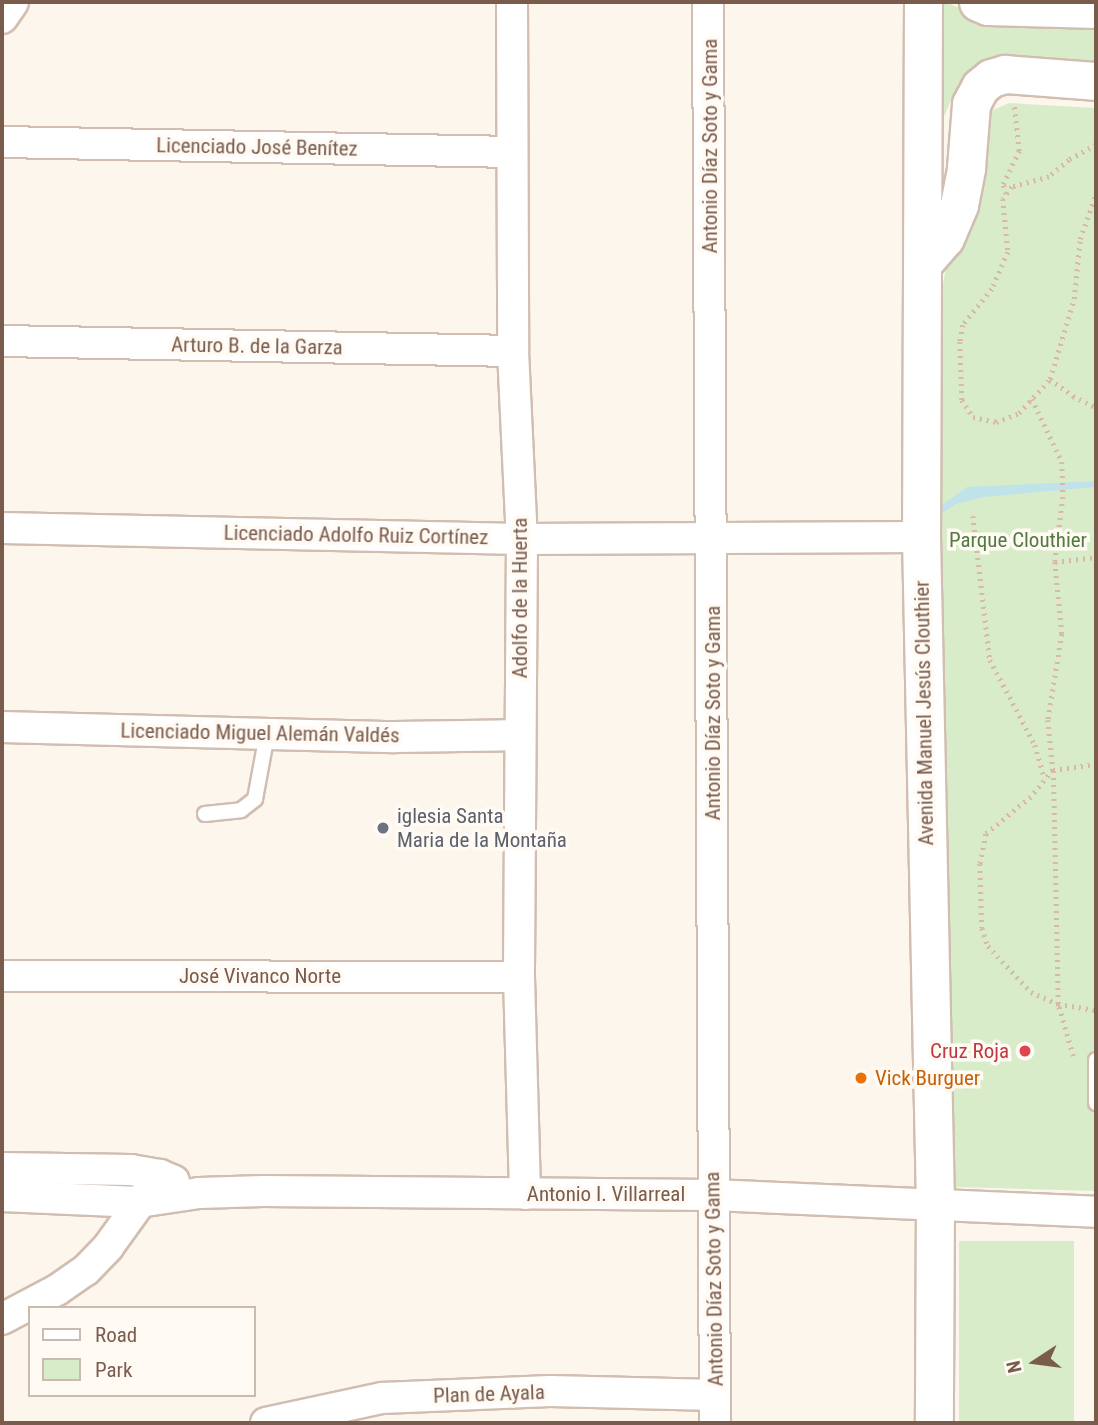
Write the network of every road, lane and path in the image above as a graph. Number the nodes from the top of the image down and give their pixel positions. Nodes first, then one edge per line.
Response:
1 (13, 2) edge
2 (512, 2) edge
3 (708, 2) edge
4 (923, 2) edge
5 (978, 2) edge
6 (1096, 9) edge
7 (2, 18) edge
8 (1020, 75) junction
9 (1096, 81) edge
10 (2, 142) edge
11 (1096, 145) edge
12 (512, 152) junction
13 (1096, 194) edge
14 (1006, 195) junction
15 (923, 263) junction
16 (2, 341) edge
17 (513, 351) junction
18 (1050, 379) junction
19 (1032, 399) junction
20 (1096, 407) edge
21 (973, 516) dead end
22 (2, 528) edge
23 (921, 537) junction
24 (713, 538) junction
25 (522, 539) junction
26 (1096, 557) edge
27 (1055, 562) junction
28 (2, 727) edge
29 (267, 734) junction
30 (519, 735) junction
31 (1096, 764) edge
32 (1054, 770) junction
33 (1045, 780) junction
34 (205, 814) dead end
35 (2, 976) edge
36 (519, 977) junction
37 (1058, 1004) junction
38 (1096, 1010) edge
39 (1096, 1060) edge
40 (1095, 1098) edge
41 (2, 1168) edge
42 (160, 1175) junction
43 (199, 1193) junction
44 (525, 1194) junction
45 (712, 1195) junction
46 (2, 1196) edge
47 (139, 1202) junction
48 (934, 1203) junction
49 (1096, 1212) edge
50 (2, 1319) edge
51 (715, 1409) edge
52 (266, 1423) edge
53 (934, 1423) edge

1 - 7 street
2 - 12 street, Adolfo de la Huerta
3 - 24 street, Antonio Díaz Soto y Gama
4 - 15 street, Avenida Manuel Jesús Clouthier
5 - 6 street
8 - 9 street
8 - 14 path
8 - 15 street
10 - 12 street, Licenciado José Benítez
11 - 14 path
12 - 17 street, Adolfo de la Huerta
13 - 18 path
14 - 19 path
15 - 23 street, Avenida Manuel Jesús Clouthier
16 - 17 street, Arturo B. de la Garza
17 - 25 street, Adolfo de la Huerta
18 - 19 path
18 - 20 path
19 - 27 path
21 - 33 path
22 - 25 street, Licenciado Adolfo Ruiz Cortínez
23 - 24 street, Licenciado Adolfo Ruiz Cortínez
23 - 48 street, Avenida Manuel Jesús Clouthier
24 - 25 street, Licenciado Adolfo Ruiz Cortínez
24 - 45 street, Antonio Díaz Soto y Gama
25 - 30 street, Adolfo de la Huerta
26 - 27 path
27 - 32 path
28 - 29 street, Licenciado Miguel Alemán Valdés
29 - 30 street, Licenciado Miguel Alemán Valdés
29 - 34 lane
30 - 36 street, Adolfo de la Huerta
31 - 32 path
32 - 33 path
32 - 37 path
33 - 37 path
35 - 36 street, José Vivanco Norte
36 - 44 street, Adolfo de la Huerta
37 - 38 path
37 - 40 path
39 - 40 lane
41 - 42 street, Antonio I. Villarreal
42 - 43 street, Antonio I. Villarreal
42 - 47 street
43 - 44 street, Antonio I. Villarreal
43 - 47 street, Antonio I. Villarreal
44 - 45 street, Antonio I. Villarreal
45 - 48 street, Antonio I. Villarreal
45 - 51 street, Antonio Díaz Soto y Gama
46 - 47 street, Antonio I. Villarreal
47 - 50 street
48 - 49 street, Antonio I. Villarreal
48 - 53 street, Avenida Manuel Jesús Clouthier
51 - 52 street, Plan de Ayala

